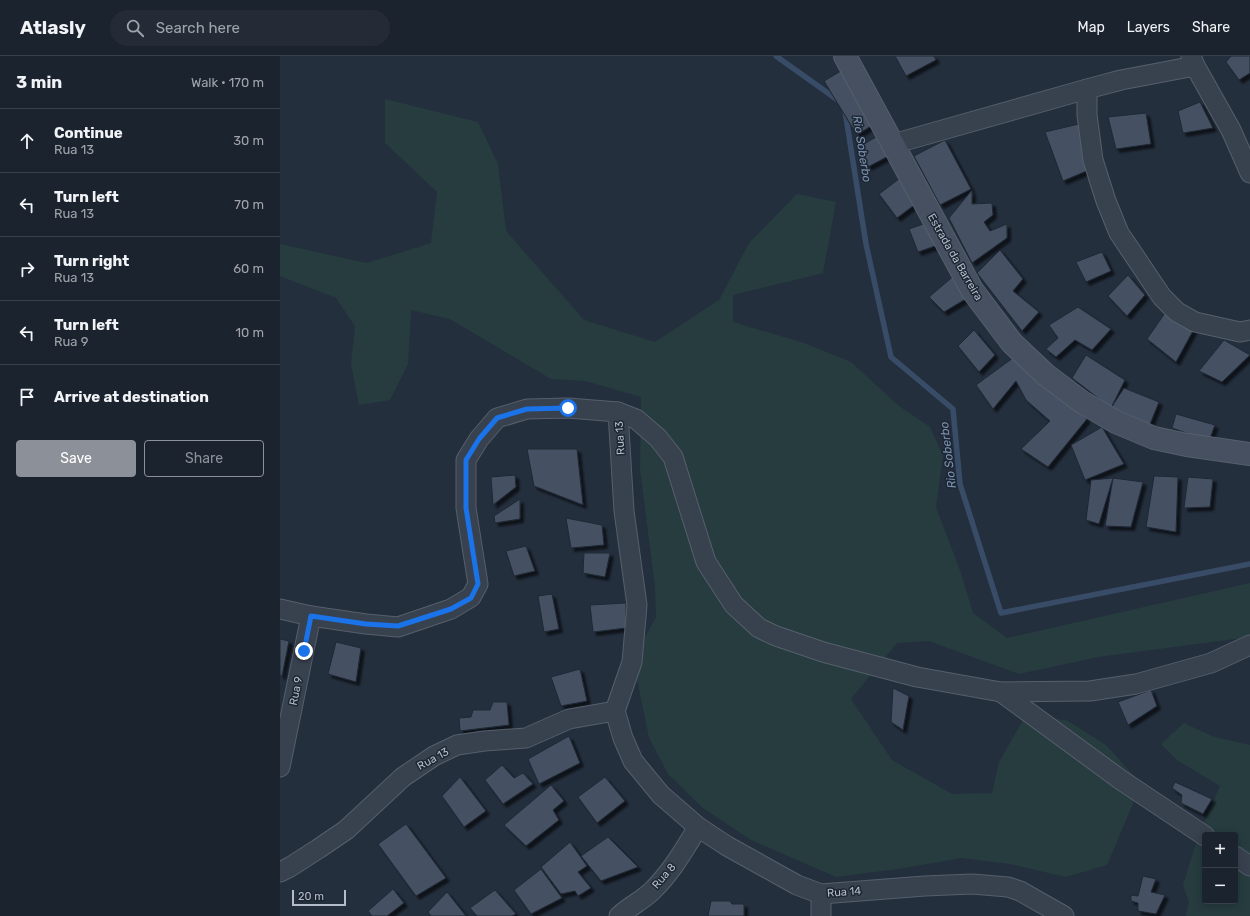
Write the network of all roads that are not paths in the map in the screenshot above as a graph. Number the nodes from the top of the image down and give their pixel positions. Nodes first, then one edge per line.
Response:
1 (844, 56) edge
2 (1193, 61) edge
3 (1087, 89) junction
4 (893, 144) junction
5 (1250, 173) edge
6 (1250, 330) edge
7 (618, 412) junction
8 (1250, 454) edge
9 (280, 609) edge
10 (311, 616) junction
11 (1250, 645) edge
12 (1001, 692) junction
13 (615, 711) junction
14 (280, 767) edge
15 (698, 827) junction
16 (1202, 834) edge
17 (1238, 858) edge
18 (1250, 866) edge
19 (280, 872) edge
20 (821, 894) junction
21 (619, 916) edge
22 (821, 916) edge
23 (1064, 916) edge

1 - 4 main road, Estrada da Barreira
2 - 3 street
2 - 5 street
3 - 4 street
3 - 6 street
4 - 8 main road, Estrada da Barreira
7 - 10 street, Rua 13
7 - 12 street
7 - 13 street, Rua 13
9 - 10 street, Rua 13
10 - 14 street, Rua 9
11 - 12 street
12 - 16 street
13 - 15 street
13 - 19 street, Rua 13
15 - 20 street, Rua 14
15 - 21 street, Rua 8
17 - 18 street
20 - 22 street
20 - 23 street, Rua 14

